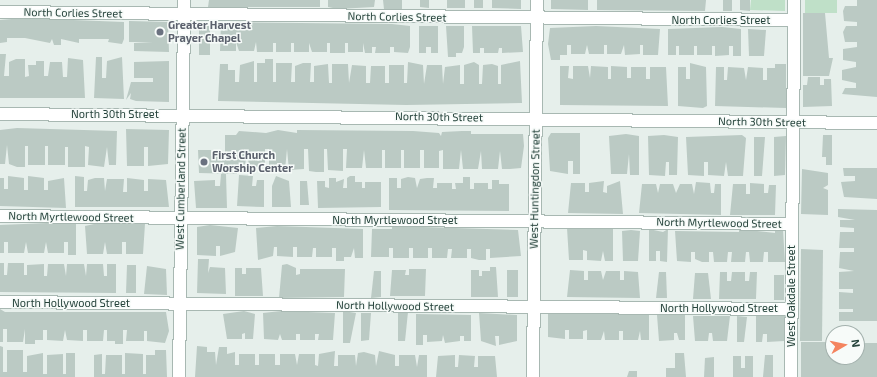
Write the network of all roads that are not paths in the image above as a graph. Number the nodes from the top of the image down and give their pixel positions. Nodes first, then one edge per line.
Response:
1 (184, 0) edge
2 (536, 0) edge
3 (794, 0) edge
4 (0, 12) edge
5 (184, 15) junction
6 (536, 19) junction
7 (794, 20) junction
8 (0, 114) edge
9 (182, 114) junction
10 (536, 118) junction
11 (792, 123) junction
12 (877, 123) edge
13 (0, 216) edge
14 (181, 218) junction
15 (535, 221) junction
16 (791, 224) junction
17 (0, 302) edge
18 (180, 304) junction
19 (534, 308) junction
20 (790, 309) junction
21 (179, 377) edge
22 (533, 377) edge
23 (791, 377) edge

1 - 5 street, West Cumberland Street
2 - 6 street, West Huntingdon Street
3 - 7 street, West Oakdale Street
4 - 5 street, North Corlies Street
5 - 6 street, North Corlies Street
5 - 9 street, West Cumberland Street
6 - 7 street, North Corlies Street
6 - 10 street, West Huntingdon Street
7 - 11 street, West Oakdale Street
8 - 9 street, North 30th Street
9 - 10 street, North 30th Street
9 - 14 street, West Cumberland Street
10 - 11 street, North 30th Street
10 - 15 street, West Huntingdon Street
11 - 12 street, North 30th Street
11 - 16 street, West Oakdale Street
13 - 14 street, North Myrtlewood Street
14 - 15 street, North Myrtlewood Street
14 - 18 street, West Cumberland Street
15 - 16 street, North Myrtlewood Street
15 - 19 street, West Huntingdon Street
16 - 20 street, West Oakdale Street
17 - 18 street, North Hollywood Street
18 - 19 street, North Hollywood Street
18 - 21 street, West Cumberland Street
19 - 20 street, North Hollywood Street
19 - 22 street, West Huntingdon Street
20 - 23 street, West Oakdale Street

